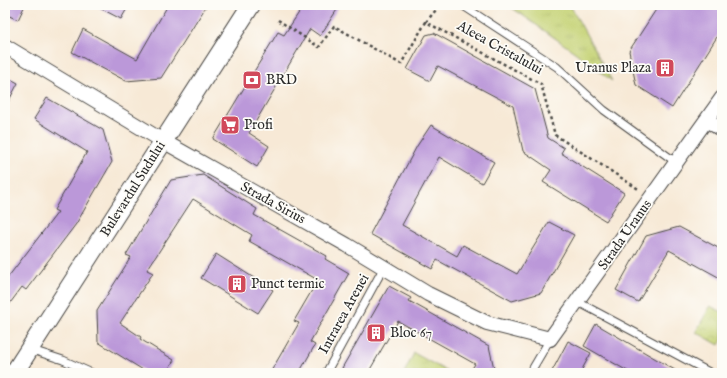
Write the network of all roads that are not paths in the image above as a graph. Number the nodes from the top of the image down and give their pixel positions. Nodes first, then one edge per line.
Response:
1 (251, 5) edge
2 (462, 5) edge
3 (5, 46) edge
4 (722, 98) edge
5 (707, 120) junction
6 (722, 130) edge
7 (163, 142) junction
8 (677, 163) junction
9 (384, 267) junction
10 (578, 302) junction
11 (550, 339) junction
12 (29, 349) junction
13 (84, 371) edge
14 (14, 373) edge
15 (92, 373) edge
16 (326, 373) edge
17 (530, 373) edge
18 (711, 373) edge

1 - 7 street, Bulevardul Sudului
2 - 8 lane, Aleea Cristalului
3 - 7 street, Strada Sirius
4 - 5 street, Strada Uranus
5 - 6 street
5 - 8 street, Strada Uranus
7 - 9 street, Strada Sirius
7 - 12 street, Bulevardul Sudului
8 - 10 street, Strada Uranus
9 - 11 street, Strada Sirius
9 - 16 lane, Intrarea Arenei
10 - 11 street, Strada Uranus
10 - 18 lane
11 - 17 lane, Strada Uranus
12 - 13 lane
12 - 14 street, Bulevardul Sudului
13 - 15 lane

